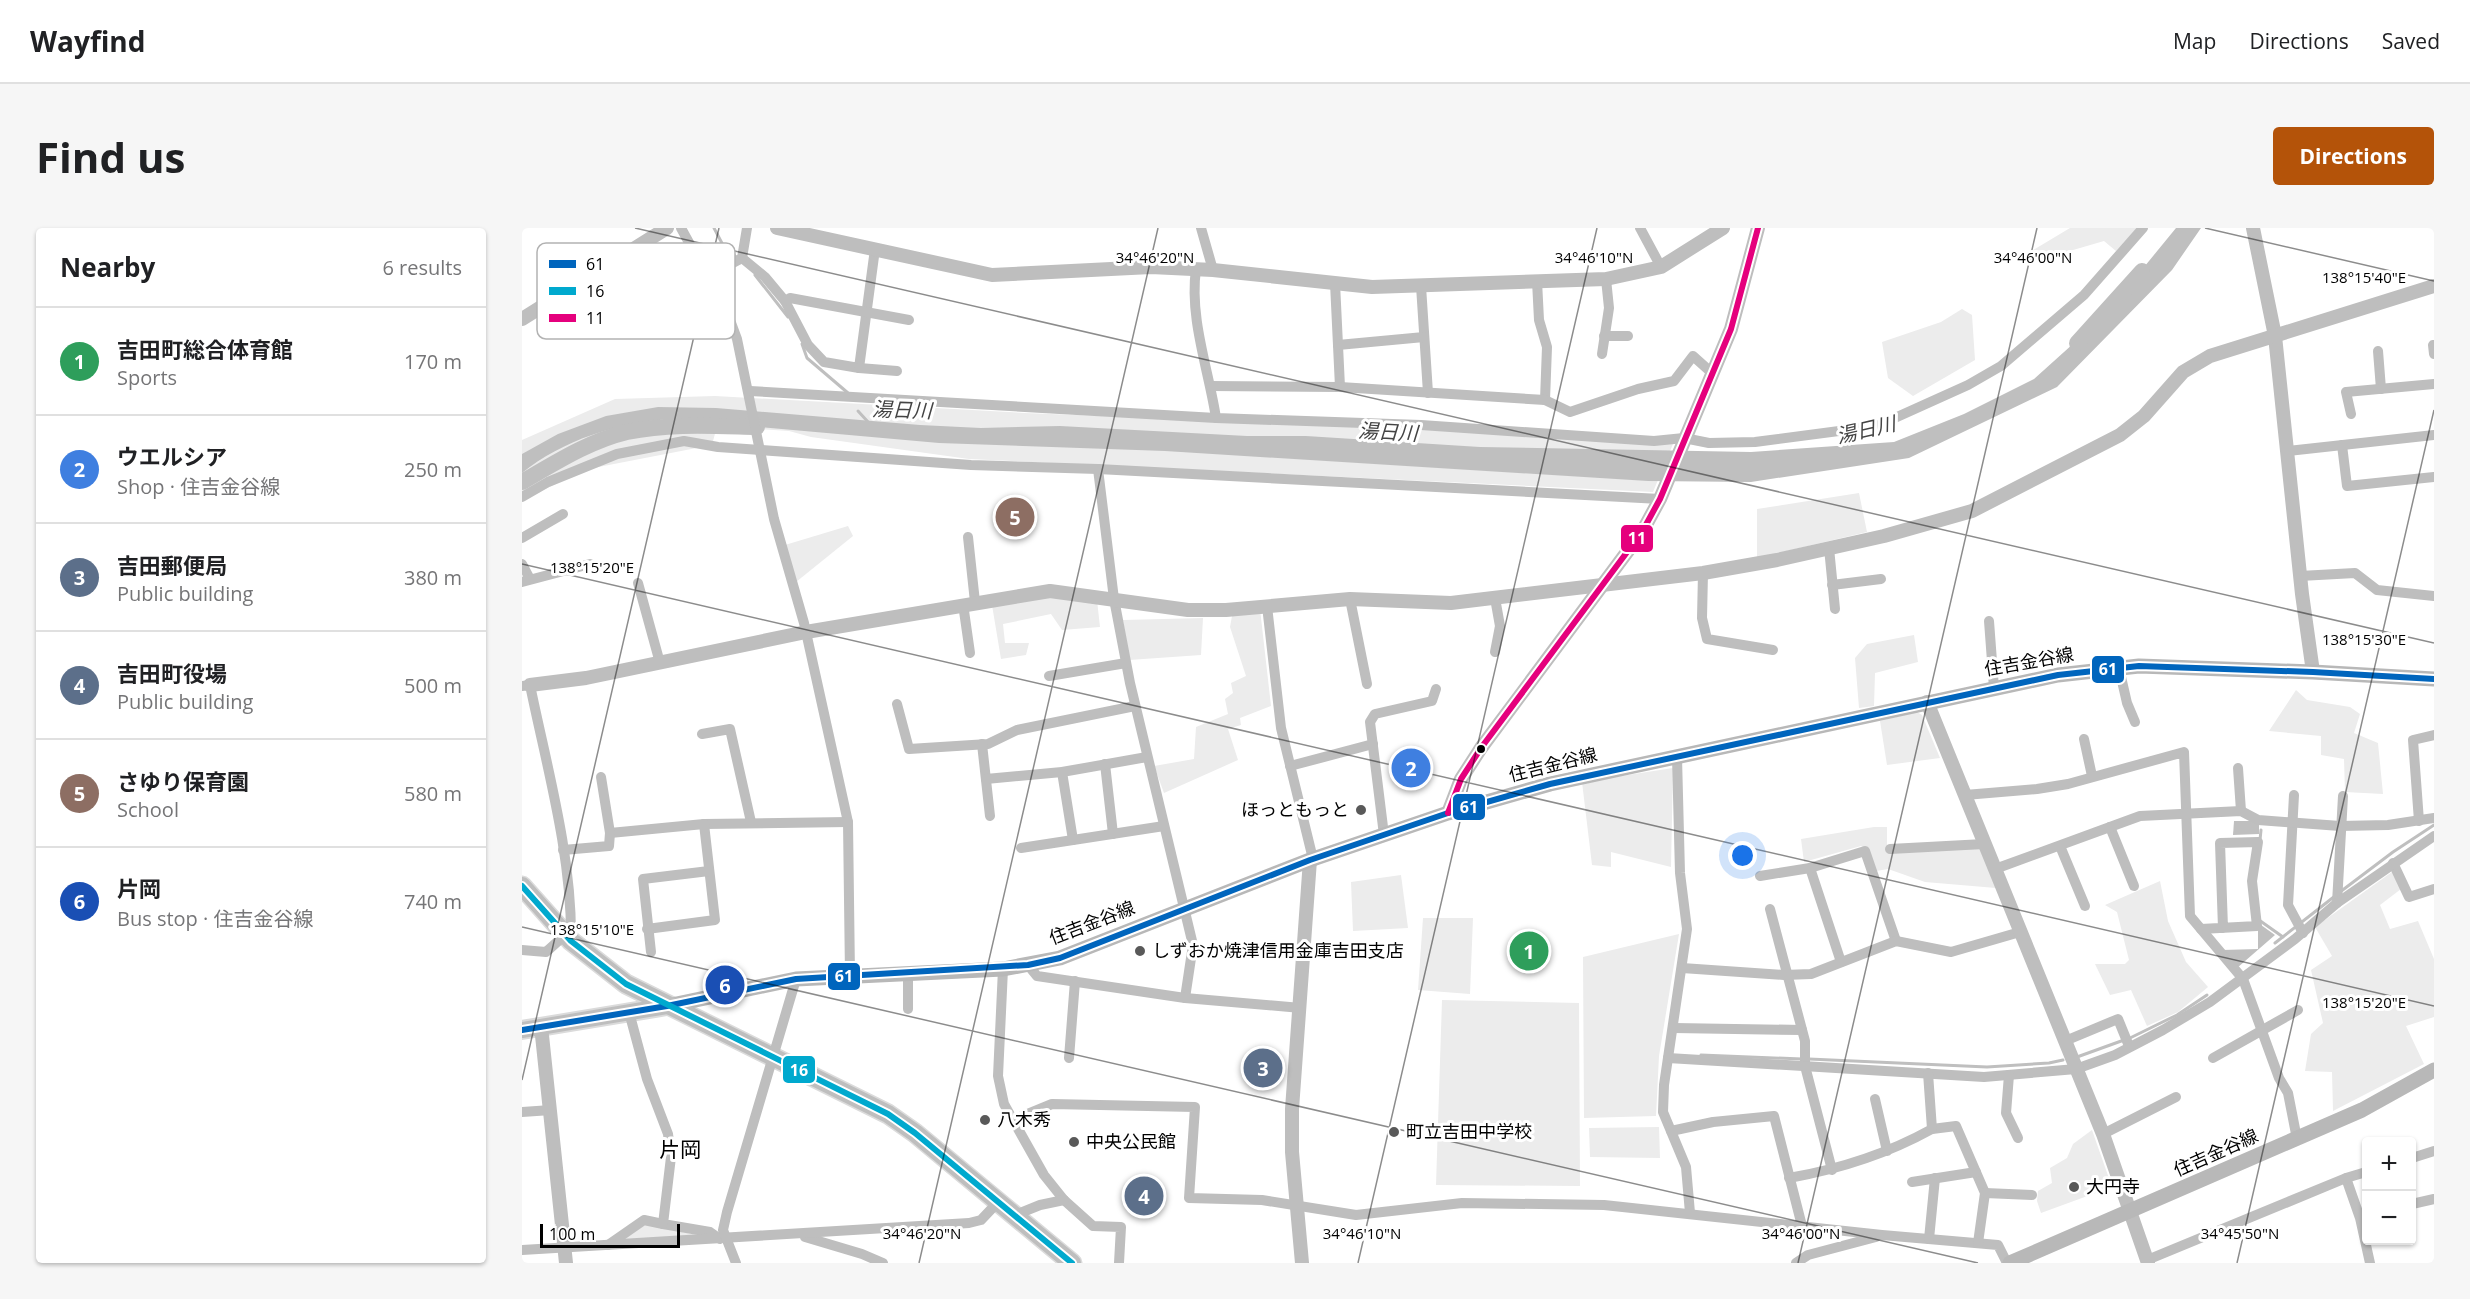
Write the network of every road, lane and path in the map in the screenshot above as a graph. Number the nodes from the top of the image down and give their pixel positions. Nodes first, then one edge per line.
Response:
1 (650, 228) edge
2 (668, 228) edge
3 (681, 228) edge
4 (747, 228) edge
5 (777, 228) edge
6 (1201, 228) edge
7 (1640, 228) edge
8 (1723, 228) edge
9 (1758, 228) edge
10 (2143, 228) edge
11 (2253, 228) edge
12 (626, 243) edge
13 (644, 243) edge
14 (689, 243) edge
15 (875, 249) junction
16 (742, 258) junction
17 (735, 262) edge
18 (1661, 267) junction
19 (1196, 269) junction
20 (1213, 270) junction
21 (1606, 279) junction
22 (1537, 281) junction
23 (1335, 283) junction
24 (1421, 286) junction
25 (2434, 286) edge
26 (537, 299) edge
27 (784, 301) junction
28 (522, 308) edge
29 (537, 310) edge
30 (865, 314) junction
31 (522, 319) edge
32 (909, 320) dead end
33 (1604, 336) junction
34 (1628, 336) dead end
35 (2275, 336) junction
36 (1424, 337) junction
37 (735, 339) edge
38 (1338, 345) junction
39 (2378, 351) dead end
40 (1602, 354) dead end
41 (859, 368) junction
42 (897, 371) dead end
43 (1712, 373) junction
44 (2434, 384) edge
45 (1211, 386) junction
46 (1340, 387) junction
47 (2380, 389) junction
48 (750, 392) junction
49 (1428, 393) junction
50 (1545, 400) junction
51 (2351, 414) dead end
52 (1216, 418) junction
53 (2434, 435) edge
54 (1684, 438) junction
55 (2342, 444) junction
56 (760, 448) junction
57 (2288, 451) junction
58 (1098, 469) junction
59 (2434, 477) edge
60 (522, 496) edge
61 (1661, 496) junction
62 (563, 514) dead end
63 (968, 537) dead end
64 (522, 538) edge
65 (1829, 548) junction
66 (522, 564) edge
67 (590, 564) dead end
68 (1703, 573) junction
69 (2300, 576) junction
70 (1881, 579) dead end
71 (526, 580) edge
72 (639, 583) dead end
73 (1602, 585) junction
74 (1832, 585) junction
75 (2434, 596) edge
76 (1496, 598) junction
77 (1114, 599) junction
78 (1350, 599) junction
79 (969, 603) junction
80 (1267, 606) junction
81 (1835, 609) dead end
82 (1989, 621) dead end
83 (806, 632) junction
84 (1773, 650) dead end
85 (1495, 652) dead end
86 (970, 653) dead end
87 (660, 663) junction
88 (1126, 663) junction
89 (2119, 668) junction
90 (2313, 672) junction
91 (1049, 676) dead end
92 (2434, 679) edge
93 (1367, 684) dead end
94 (526, 685) edge
95 (1994, 688) junction
96 (1436, 689) dead end
97 (1927, 702) junction
98 (897, 704) dead end
99 (1135, 706) junction
100 (2135, 722) dead end
101 (702, 734) dead end
102 (2434, 735) edge
103 (2084, 739) dead end
104 (982, 744) junction
105 (1373, 744) junction
106 (1677, 756) junction
107 (1147, 757) junction
108 (1105, 764) junction
109 (1290, 765) junction
110 (2238, 768) dead end
111 (1062, 772) junction
112 (2092, 776) junction
113 (601, 777) dead end
114 (986, 779) junction
115 (1965, 795) junction
116 (2294, 795) dead end
117 (2343, 796) dead end
118 (2241, 811) junction
119 (1448, 813) junction
120 (2187, 815) junction
121 (990, 816) dead end
122 (2434, 818) edge
123 (2419, 821) junction
124 (751, 822) junction
125 (848, 822) junction
126 (2292, 822) junction
127 (704, 824) junction
128 (1164, 825) junction
129 (2340, 826) junction
130 (2110, 827) junction
131 (610, 832) junction
132 (1113, 834) junction
133 (1384, 835) junction
134 (2434, 836) edge
135 (1072, 840) junction
136 (1984, 844) junction
137 (2060, 846) junction
138 (1022, 848) dead end
139 (1890, 849) dead end
140 (563, 850) junction
141 (1311, 859) junction
142 (2393, 863) junction
143 (1810, 868) junction
144 (1995, 869) junction
145 (709, 871) junction
146 (1760, 876) dead end
147 (522, 886) edge
148 (2134, 886) dead end
149 (2434, 889) edge
150 (2337, 902) junction
151 (2085, 906) dead end
152 (1186, 908) junction
153 (1770, 909) dead end
154 (2223, 928) junction
155 (647, 929) junction
156 (2200, 929) junction
157 (2020, 932) junction
158 (2302, 932) junction
159 (568, 938) junction
160 (1896, 941) junction
161 (522, 950) edge
162 (651, 952) dead end
163 (1841, 962) junction
164 (1028, 965) junction
165 (1682, 968) junction
166 (1003, 969) junction
167 (908, 973) junction
168 (1786, 975) junction
169 (850, 976) junction
170 (796, 979) junction
171 (2243, 979) junction
172 (1075, 981) junction
173 (1185, 998) junction
174 (667, 1006) junction
175 (1301, 1008) junction
176 (908, 1010) dead end
177 (2298, 1010) dead end
178 (629, 1012) junction
179 (541, 1026) junction
180 (1674, 1028) junction
181 (522, 1030) edge
182 (1802, 1030) junction
183 (2262, 1032) junction
184 (2065, 1041) junction
185 (2127, 1043) junction
186 (773, 1057) junction
187 (1068, 1058) dead end
188 (1668, 1058) junction
189 (2213, 1058) dead end
190 (1805, 1062) junction
191 (2076, 1069) junction
192 (1928, 1073) junction
193 (2009, 1075) junction
194 (2432, 1076) edge
195 (2176, 1098) dead end
196 (1875, 1099) dead end
197 (551, 1110) junction
198 (522, 1112) edge
199 (1013, 1120) junction
200 (1932, 1129) junction
201 (1671, 1131) junction
202 (2103, 1134) junction
203 (2018, 1138) dead end
204 (2297, 1139) junction
205 (1887, 1150) junction
206 (2434, 1151) edge
207 (2416, 1157) edge
208 (1832, 1170) junction
209 (1976, 1172) junction
210 (2362, 1173) edge
211 (1790, 1178) junction
212 (1935, 1178) junction
213 (2346, 1178) junction
214 (1912, 1182) dead end
215 (1985, 1193) junction
216 (2032, 1195) dead end
217 (2434, 1198) edge
218 (1064, 1200) junction
219 (999, 1201) junction
220 (2416, 1203) edge
221 (1296, 1204) junction
222 (2131, 1212) junction
223 (1690, 1213) junction
224 (1015, 1215) junction
225 (2362, 1215) edge
226 (663, 1224) junction
227 (1802, 1226) junction
228 (799, 1235) junction
229 (1882, 1235) junction
230 (724, 1239) junction
231 (1929, 1239) junction
232 (1978, 1243) junction
233 (2367, 1245) edge
234 (606, 1246) junction
235 (566, 1247) junction
236 (522, 1250) edge
237 (2148, 1261) edge
238 (566, 1263) edge
239 (736, 1263) edge
240 (883, 1263) edge
241 (1072, 1263) edge
242 (1119, 1263) edge
243 (1302, 1263) edge
244 (1796, 1263) edge
245 (2008, 1263) edge
246 (2370, 1263) edge

1 - 12 street
2 - 13 street
3 - 14 street
4 - 16 street
5 - 15 street
6 - 20 street
7 - 18 street
8 - 18 street
9 - 43 street
10 - 54 street
11 - 35 street
15 - 19 street
15 - 30 street
16 - 17 street
16 - 27 street
18 - 21 street
19 - 20 street
19 - 45 street
20 - 23 street
21 - 22 street
21 - 33 street
22 - 24 street
22 - 50 street
23 - 24 street
23 - 38 street
24 - 36 street
25 - 35 street
26 - 28 street
27 - 30 street
27 - 41 street
29 - 31 street
30 - 32 street
30 - 41 street
33 - 34 street
33 - 40 street
35 - 57 street
35 - 65 street
36 - 38 street
36 - 49 street
37 - 48 street
38 - 46 street
39 - 47 street
41 - 42 street
43 - 50 street
43 - 54 street
44 - 47 street
45 - 46 street
45 - 52 street
46 - 49 street
47 - 51 street
48 - 52 street
48 - 56 street
49 - 50 street
52 - 54 street
53 - 55 street
54 - 61 street
55 - 57 street
55 - 59 street
56 - 58 street
56 - 60 street
56 - 83 street
57 - 69 street
58 - 61 street
58 - 77 street
61 - 73 street
62 - 64 street
63 - 79 street
65 - 68 street
65 - 74 street
66 - 71 street
67 - 71 street
68 - 73 street
68 - 84 street
69 - 75 street
69 - 90 street
70 - 74 street
72 - 87 street
73 - 76 street
73 - 119 street
74 - 81 street
76 - 78 street
76 - 85 street
77 - 79 street
77 - 80 street
77 - 88 street
78 - 80 street
78 - 93 street
79 - 83 street
79 - 86 street
80 - 109 street
82 - 95 street
83 - 87 street
83 - 125 street
87 - 94 street
88 - 91 street
88 - 99 street
89 - 90 main road, 住吉金谷線
89 - 95 main road, 住吉金谷線
89 - 100 street
90 - 92 main road, 住吉金谷線
94 - 140 street
95 - 97 main road, 住吉金谷線
96 - 105 street
97 - 106 main road, 住吉金谷線
97 - 115 street
98 - 104 street
99 - 104 street
99 - 107 street
101 - 124 street
102 - 123 street
103 - 112 street
104 - 114 street
105 - 109 street
105 - 133 street
106 - 119 main road, 住吉金谷線
106 - 165 street
107 - 108 street
107 - 128 street
108 - 111 street
108 - 132 street
109 - 141 street
110 - 118 street
111 - 114 street
111 - 135 street
112 - 115 street
112 - 120 street
113 - 131 street
114 - 121 street
115 - 136 street
116 - 126 street
117 - 129 street
118 - 120 street
118 - 126 street
119 - 133 main road, 住吉金谷線
120 - 130 street
120 - 156 street
122 - 123 street
123 - 129 street
124 - 125 street
124 - 127 street
125 - 169 street
126 - 129 street
126 - 158 street
127 - 131 street
127 - 145 street
128 - 132 street
128 - 152 street
129 - 150 street
130 - 137 street
130 - 148 street
131 - 140 street
132 - 135 street
133 - 141 main road, 住吉金谷線
134 - 142 street
135 - 138 street
136 - 139 street
136 - 144 street
137 - 144 street
137 - 151 street
140 - 159 street
141 - 152 main road, 住吉金谷線
141 - 175 street
142 - 149 street
142 - 150 street
143 - 146 street
143 - 160 street
143 - 163 street
144 - 157 street
145 - 155 street
145 - 155 street
147 - 159 highway
150 - 158 street
152 - 164 main road, 住吉金谷線
152 - 173 street
153 - 168 street
154 - 154 street
154 - 156 street
155 - 162 street
156 - 171 street
157 - 160 street
157 - 184 street
158 - 171 street
159 - 161 street
159 - 174 highway
160 - 163 street
163 - 168 street
164 - 166 main road, 住吉金谷線
164 - 172 street
165 - 168 street
165 - 180 street
166 - 167 main road, 住吉金谷線
166 - 199 street
167 - 169 main road, 住吉金谷線
167 - 176 street
168 - 182 street
169 - 170 main road, 住吉金谷線
170 - 174 main road, 住吉金谷線
170 - 186 street
171 - 183 street
171 - 185 street
172 - 173 street
172 - 187 street
173 - 175 street
174 - 178 main road
174 - 186 highway
175 - 221 street
177 - 183 street
178 - 179 main road
178 - 226 street
179 - 181 main road
179 - 197 street
180 - 182 street
180 - 188 street
182 - 190 street
183 - 189 street
183 - 204 street
184 - 185 street
184 - 191 street
185 - 191 street
186 - 219 highway
186 - 230 street
188 - 190 street
188 - 201 street
190 - 192 street
190 - 208 street
191 - 193 street
191 - 202 street
192 - 193 street
192 - 200 street
193 - 203 street
194 - 204 main road, 住吉金谷線
195 - 202 street
196 - 205 street
197 - 198 street
197 - 235 street
199 - 218 street
199 - 221 street
200 - 205 street
200 - 209 street
201 - 211 street
201 - 223 street
202 - 222 street
204 - 222 main road, 住吉金谷線
205 - 208 street
206 - 207 street
208 - 211 street
209 - 212 street
209 - 215 street
210 - 213 street
211 - 227 street
212 - 214 street
212 - 231 street
213 - 225 street
213 - 237 street
215 - 216 street
215 - 232 street
217 - 220 street
218 - 224 street
218 - 242 street
219 - 224 highway
219 - 228 street
221 - 223 street
221 - 243 street
222 - 237 street
222 - 245 main road, 住吉金谷線
223 - 227 street
224 - 241 highway
226 - 230 street
226 - 234 street
227 - 229 street
228 - 230 street
228 - 240 street
229 - 231 street
229 - 244 street
230 - 234 street
230 - 239 street
231 - 232 street
232 - 245 street
233 - 246 street
234 - 235 street
235 - 236 street
235 - 238 street

